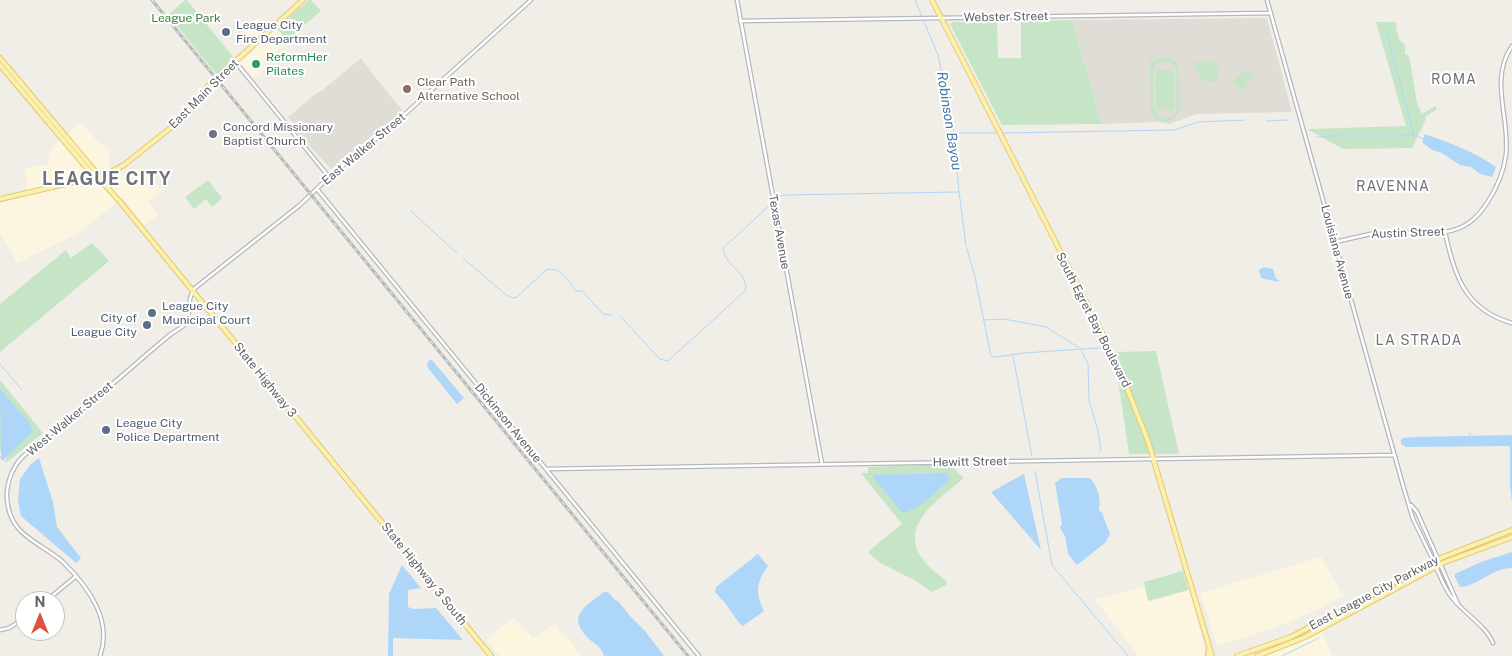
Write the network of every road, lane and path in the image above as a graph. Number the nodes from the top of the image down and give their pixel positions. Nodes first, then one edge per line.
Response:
1 (303, 0) edge
2 (531, 0) edge
3 (736, 0) edge
4 (932, 0) edge
5 (1268, 0) edge
6 (1271, 13) junction
7 (940, 18) junction
8 (740, 21) junction
9 (1512, 46) edge
10 (0, 58) edge
11 (236, 61) junction
12 (0, 65) edge
13 (97, 176) junction
14 (329, 177) junction
15 (317, 189) junction
16 (0, 199) edge
17 (1445, 232) junction
18 (1335, 242) junction
19 (192, 292) junction
20 (1512, 324) edge
21 (1394, 455) junction
22 (1154, 459) junction
23 (822, 464) junction
24 (546, 469) junction
25 (356, 492) joint
26 (1409, 503) junction
27 (1512, 530) edge
28 (1512, 537) edge
29 (1439, 559) junction
30 (1433, 562) junction
31 (1441, 564) junction
32 (1436, 567) junction
33 (75, 577) junction
34 (58, 591) edge
35 (1459, 605) junction
36 (15, 625) edge
37 (0, 630) edge
38 (1493, 643) dead end
39 (1209, 646) junction
40 (100, 656) edge
41 (491, 656) edge
42 (699, 656) edge
43 (1210, 656) edge
44 (1216, 656) edge
45 (1237, 656) edge
46 (1257, 656) edge

1 - 11 main road, East Main Street
2 - 14 street, East Walker Street
3 - 8 street, Texas Avenue
4 - 7 main road, South Egret Bay Boulevard
5 - 6 street, Louisiana Avenue
6 - 7 street, Webster Street
6 - 18 street, Louisiana Avenue
7 - 8 street, Webster Street
7 - 22 main road, South Egret Bay Boulevard
8 - 23 street, Texas Avenue
9 - 17 street, Austin Street
10 - 13 main road, State Highway 3
11 - 13 main road, East Main Street
11 - 14 street
12 - 13 main road, State Highway 3
13 - 16 main road, East Main Street
13 - 19 main road, State Highway 3
14 - 15 street, East Walker Street
15 - 19 street, East Walker Street
15 - 24 street, Dickinson Avenue
17 - 18 street, Austin Street
17 - 20 street
18 - 21 street, Louisiana Avenue
19 - 25 main road, State Highway 3
19 - 33 street, West Walker Street
21 - 22 street, Hewitt Street
21 - 26 street, Louisiana Avenue
22 - 23 street, Hewitt Street
22 - 39 main road, South Egret Bay Boulevard
23 - 24 street, Hewitt Street
24 - 42 street, Dickinson Avenue
25 - 41 main road, State Highway 3 South
26 - 29 street, Louisiana Avenue
26 - 30 street, Louisiana Avenue
27 - 29 main road, East League City Parkway
28 - 31 main road, East League City Parkway
29 - 30 main road, East League City Parkway
29 - 31 street, Louisiana Avenue
30 - 32 street, Louisiana Avenue
30 - 45 main road, East League City Parkway
31 - 32 main road, East League City Parkway
31 - 35 street, Louisiana Avenue
32 - 35 street, Louisiana Avenue
32 - 46 main road, East League City Parkway
33 - 34 street
33 - 40 street, West Walker Street
35 - 38 street, Louisiana Avenue
36 - 37 street
39 - 43 main road, South Egret Bay Boulevard
39 - 44 main road

